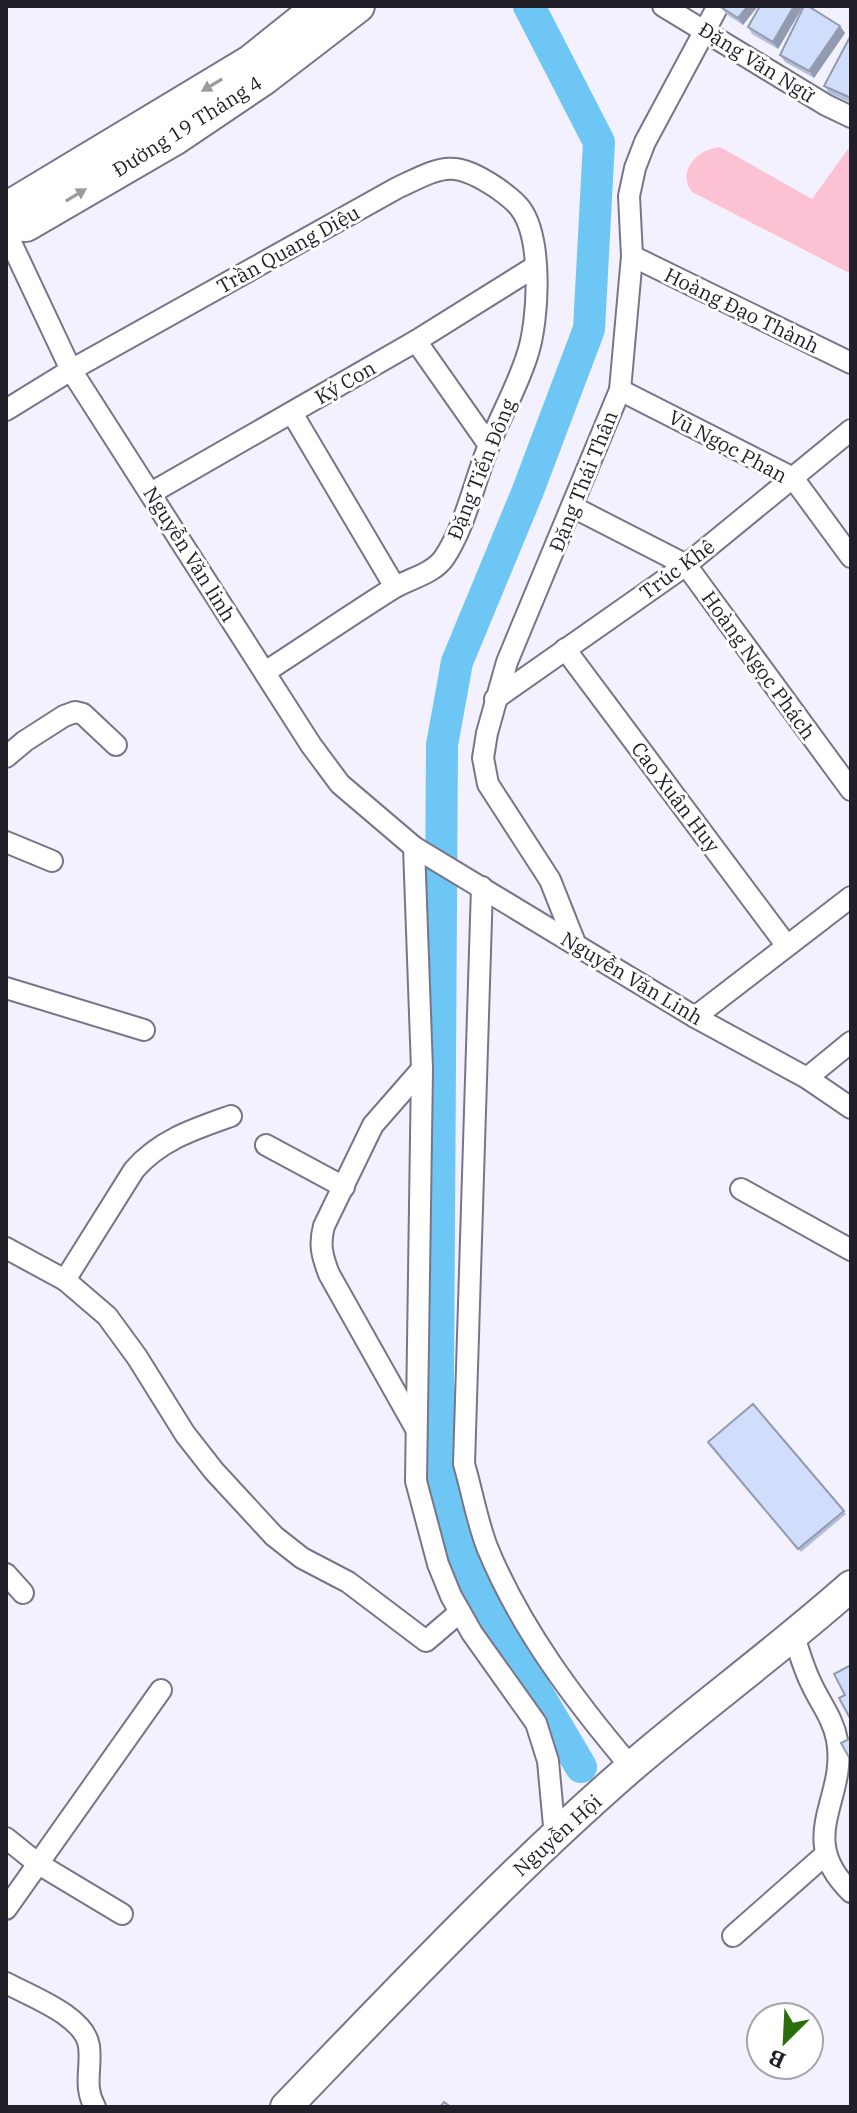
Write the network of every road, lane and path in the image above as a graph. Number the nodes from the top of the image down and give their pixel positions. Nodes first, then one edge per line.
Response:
1 (320, 6) edge
2 (358, 6) edge
3 (663, 6) edge
4 (718, 6) edge
5 (704, 30) junction
6 (851, 117) edge
7 (6, 214) edge
8 (6, 224) edge
9 (6, 232) edge
10 (632, 256) junction
11 (536, 266) junction
12 (416, 341) junction
13 (851, 363) edge
14 (71, 370) junction
15 (620, 390) junction
16 (6, 410) edge
17 (292, 413) junction
18 (851, 430) edge
19 (489, 445) junction
20 (793, 478) junction
21 (151, 493) junction
22 (573, 507) junction
23 (851, 557) edge
24 (686, 565) junction
25 (395, 587) junction
26 (565, 649) junction
27 (265, 672) junction
28 (495, 699) junction
29 (116, 745) dead end
30 (6, 757) edge
31 (851, 790) edge
32 (6, 842) edge
33 (414, 847) junction
34 (52, 861) dead end
35 (482, 887) junction
36 (851, 897) edge
37 (575, 943) junction
38 (787, 946) junction
39 (6, 988) edge
40 (695, 1017) junction
41 (144, 1030) dead end
42 (851, 1042) edge
43 (422, 1069) junction
44 (807, 1078) junction
45 (851, 1108) edge
46 (231, 1116) dead end
47 (266, 1145) dead end
48 (344, 1187) junction
49 (741, 1189) dead end
50 (6, 1248) edge
51 (851, 1250) edge
52 (65, 1280) junction
53 (416, 1430) junction
54 (6, 1574) edge
55 (851, 1586) edge
56 (23, 1593) dead end
57 (460, 1612) junction
58 (794, 1636) junction
59 (161, 1690) dead end
60 (631, 1767) junction
61 (555, 1837) junction
62 (6, 1838) edge
63 (826, 1854) junction
64 (37, 1863) junction
65 (851, 1892) edge
66 (6, 1909) edge
67 (122, 1914) dead end
68 (733, 1936) dead end
69 (6, 1983) edge
70 (95, 2107) edge
71 (286, 2107) edge

1 -> 7 main road, Đường 19 Tháng 4
8 -> 2 main road, Đường 19 Tháng 4
3 - 5 street, Đặng Văn Ngữ
4 - 5 street, Đặng Thái Thân
5 - 6 street, Đặng Văn Ngữ
5 - 10 street, Đặng Thái Thân
9 - 14 street, Nguyễn Văn linh
10 - 13 street, Hoàng Đạo Thành
10 - 15 street, Đặng Thái Thân
11 - 12 street, Ký Con
11 - 14 street, Trần Quang Diệu
11 - 19 street, Đặng Tiến Đông
12 - 17 street, Ký Con
12 - 19 street
14 - 16 street, Trần Quang Diệu
14 - 21 street, Nguyễn Văn linh
15 - 20 street, Vũ Ngọc Phan
15 - 22 street, Đặng Thái Thân
17 - 21 street, Ký Con
17 - 25 street
18 - 20 street, Trúc Khê
19 - 25 street, Đặng Tiến Đông
20 - 23 street, Vũ Ngọc Phan
20 - 24 street, Trúc Khê
21 - 27 street, Nguyễn Văn linh
22 - 24 street, Hoàng Ngọc Phách
22 - 28 street, Đặng Thái Thân
24 - 26 street, Trúc Khê
24 - 31 street, Hoàng Ngọc Phách
25 - 27 street, Đặng Tiến Đông
26 - 28 street, Trúc Khê
26 - 38 street, Cao Xuân Huy
27 - 33 street, Nguyễn Văn linh
28 - 37 street, Đặng Thái Thân
29 - 30 street
32 - 34 street
33 - 35 street, Nguyễn Văn Linh
33 - 43 street
35 - 37 street, Nguyễn Văn Linh
35 - 60 street
36 - 38 street
37 - 40 street, Nguyễn Văn Linh
38 - 40 street
39 - 41 street
40 - 44 street, Nguyễn Văn Linh
42 - 44 street
43 - 48 street
43 - 53 street
44 - 45 street, Nguyễn Văn Linh
46 - 52 street
47 - 48 street
48 - 53 street
49 - 51 street
50 - 52 street
52 - 57 street
53 - 57 street
54 - 56 street
55 - 58 street, Nguyễn Hội
57 - 61 street
58 - 60 street, Nguyễn Hội
58 - 63 street
59 - 64 street
60 - 61 street, Nguyễn Hội
61 - 71 street, Nguyễn Hội
62 - 64 street
63 - 65 street
63 - 68 street
64 - 66 street
64 - 67 street
69 - 70 street

